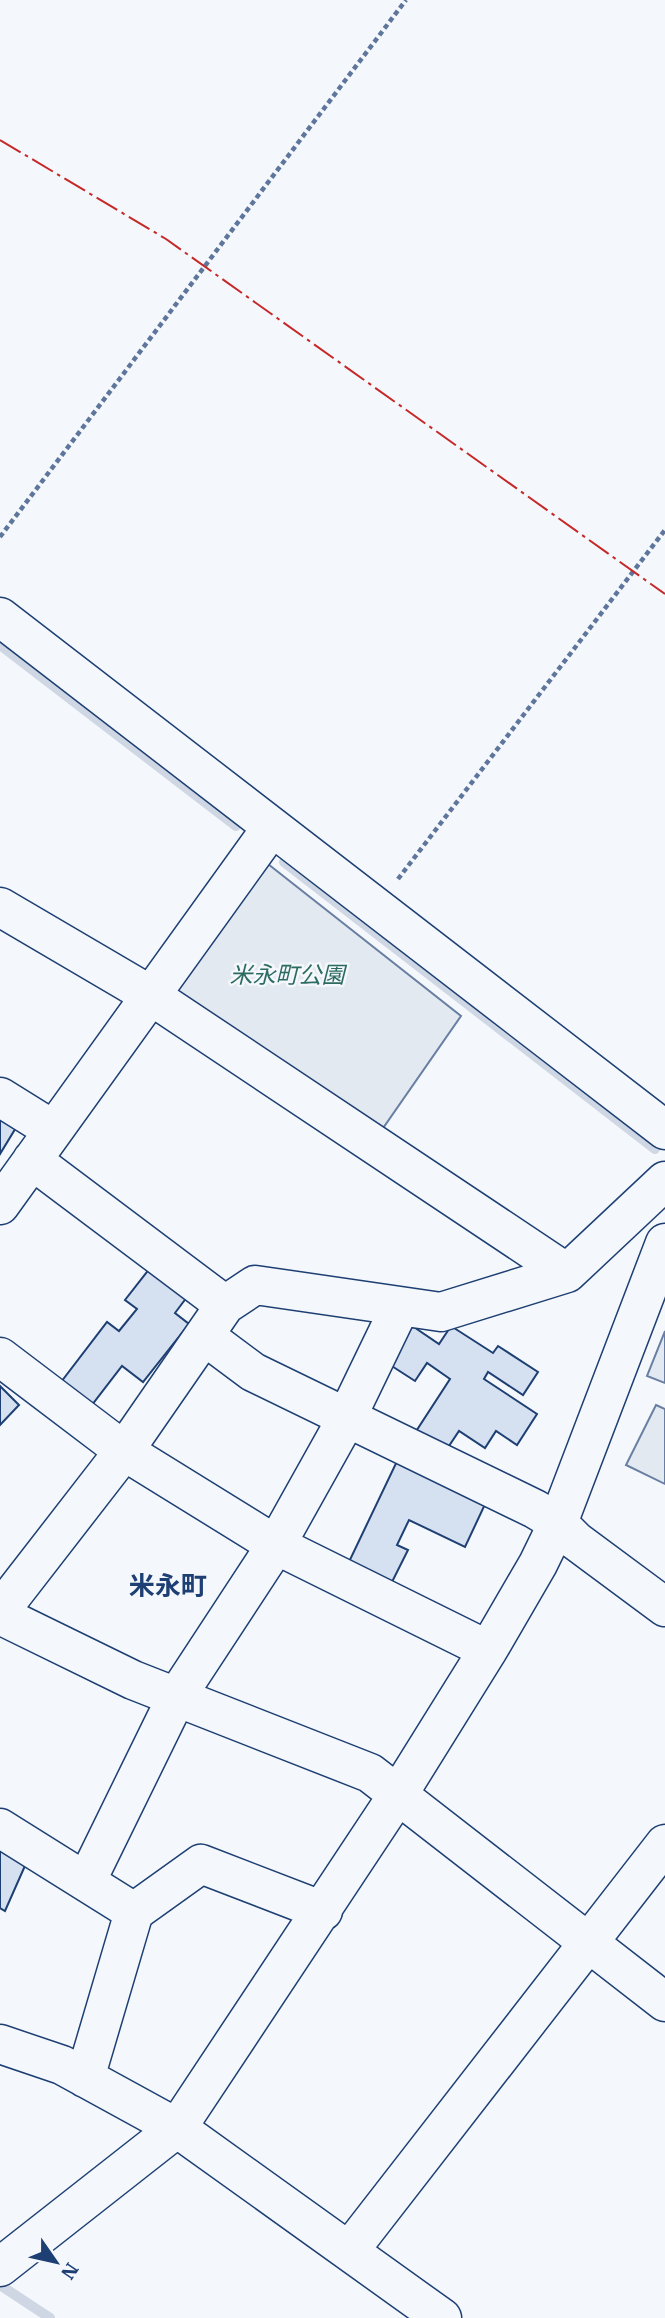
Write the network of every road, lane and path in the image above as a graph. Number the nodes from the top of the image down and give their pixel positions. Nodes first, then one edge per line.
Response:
1 (406, 0) edge
2 (665, 530) edge
3 (0, 537) edge
4 (0, 617) edge
5 (272, 827) junction
6 (0, 906) edge
7 (377, 908) junction
8 (150, 995) junction
9 (0, 1097) edge
10 (665, 1130) edge
11 (42, 1145) junction
12 (665, 1181) edge
13 (0, 1205) edge
14 (665, 1242) edge
15 (567, 1273) junction
16 (400, 1307) junction
17 (216, 1321) junction
18 (0, 1357) edge
19 (348, 1415) junction
20 (124, 1451) junction
21 (558, 1523) junction
22 (276, 1545) junction
23 (665, 1607) edge
24 (0, 1613) edge
25 (488, 1650) junction
26 (177, 1696) junction
27 (399, 1793) junction
28 (0, 1828) edge
29 (665, 1844) edge
30 (86, 1882) junction
31 (323, 1911) junction
32 (134, 1912) junction
33 (588, 1944) junction
34 (665, 2002) edge
35 (0, 2044) edge
36 (85, 2078) junction
37 (177, 2128) junction
38 (349, 2251) junction
39 (0, 2267) edge
40 (442, 2318) edge

1 - 3 path
2 - 7 path
4 - 5 street
5 - 7 street
5 - 8 street
6 - 8 street
7 - 10 street
8 - 11 street
8 - 15 street
9 - 11 street
11 - 13 street
11 - 17 street
12 - 15 street
14 - 21 street
15 - 16 street
16 - 17 street
16 - 19 street
17 - 19 street
17 - 20 street
18 - 20 street
19 - 21 street
19 - 22 street
20 - 22 street
20 - 24 street
21 - 23 street
21 - 25 street
22 - 25 street
22 - 26 street
24 - 26 street
25 - 27 street
26 - 27 street
26 - 30 street
27 - 31 street
27 - 33 street
28 - 30 street
29 - 33 street
30 - 32 street
31 - 32 street
31 - 37 street
32 - 36 street
33 - 34 street
33 - 38 street
35 - 36 street
36 - 37 street
37 - 38 street
37 - 39 street
38 - 40 street

